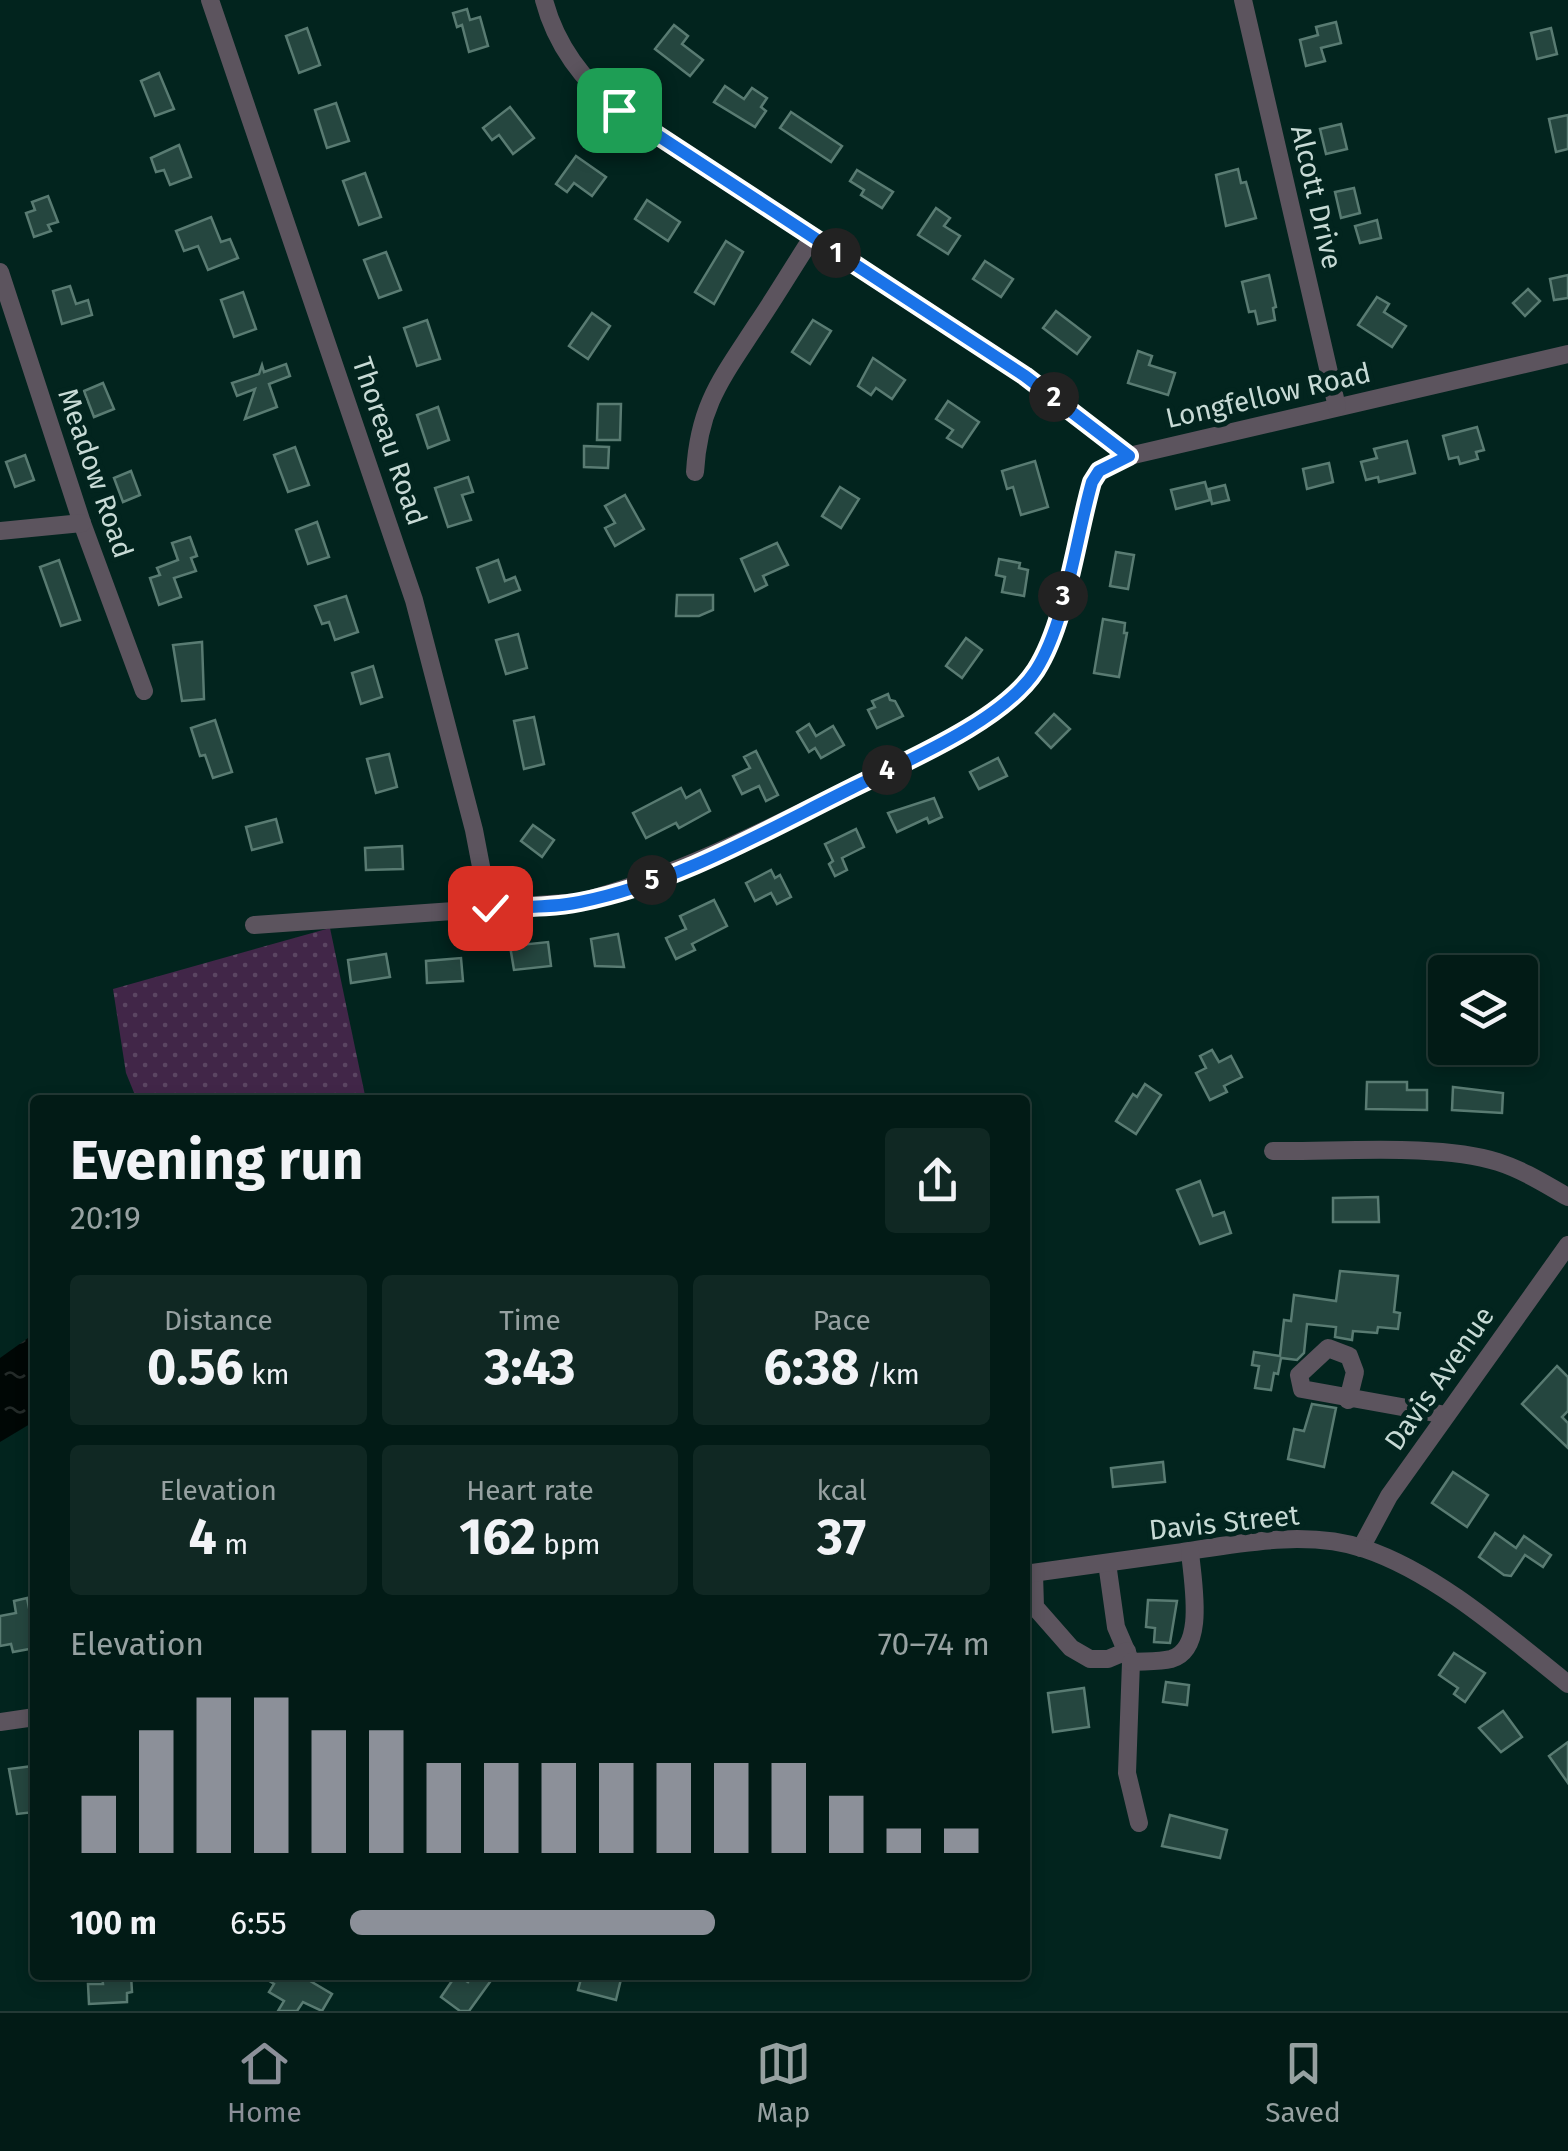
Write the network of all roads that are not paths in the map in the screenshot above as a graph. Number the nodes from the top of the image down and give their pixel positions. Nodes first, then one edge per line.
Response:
1 (210, 0) edge
2 (544, 0) edge
3 (1243, 0) edge
4 (812, 238) junction
5 (0, 272) edge
6 (1568, 354) edge
7 (1338, 407) junction
8 (1129, 456) junction
9 (695, 472) dead end
10 (82, 523) junction
11 (0, 532) edge
12 (144, 691) dead end
13 (490, 908) junction
14 (254, 925) dead end
15 (1273, 1151) dead end
16 (1568, 1197) edge
17 (1568, 1244) edge
18 (1348, 1400) dead end
19 (1446, 1415) junction
20 (1361, 1548) junction
21 (1190, 1551) junction
22 (1106, 1563) junction
23 (1030, 1574) edge
24 (1030, 1580) edge
25 (1129, 1656) junction
26 (1568, 1684) edge
27 (30, 1718) edge
28 (0, 1722) edge
29 (1139, 1823) dead end

1 - 13 street, Thoreau Road
2 - 4 street
3 - 7 street, Alcott Drive
4 - 8 street
4 - 9 street
5 - 10 street, Meadow Road
6 - 7 street, Longfellow Road
7 - 8 street, Longfellow Road
8 - 13 street
10 - 11 street
10 - 12 street, Meadow Road
13 - 14 street
15 - 16 street
17 - 19 street, Davis Avenue
18 - 19 street
19 - 20 street, Davis Avenue
20 - 21 street, Davis Street
20 - 26 street, Davis Street
21 - 22 street, Davis Street
21 - 25 street
22 - 23 street, Davis Street
22 - 25 street
24 - 25 street
25 - 29 street
27 - 28 street

